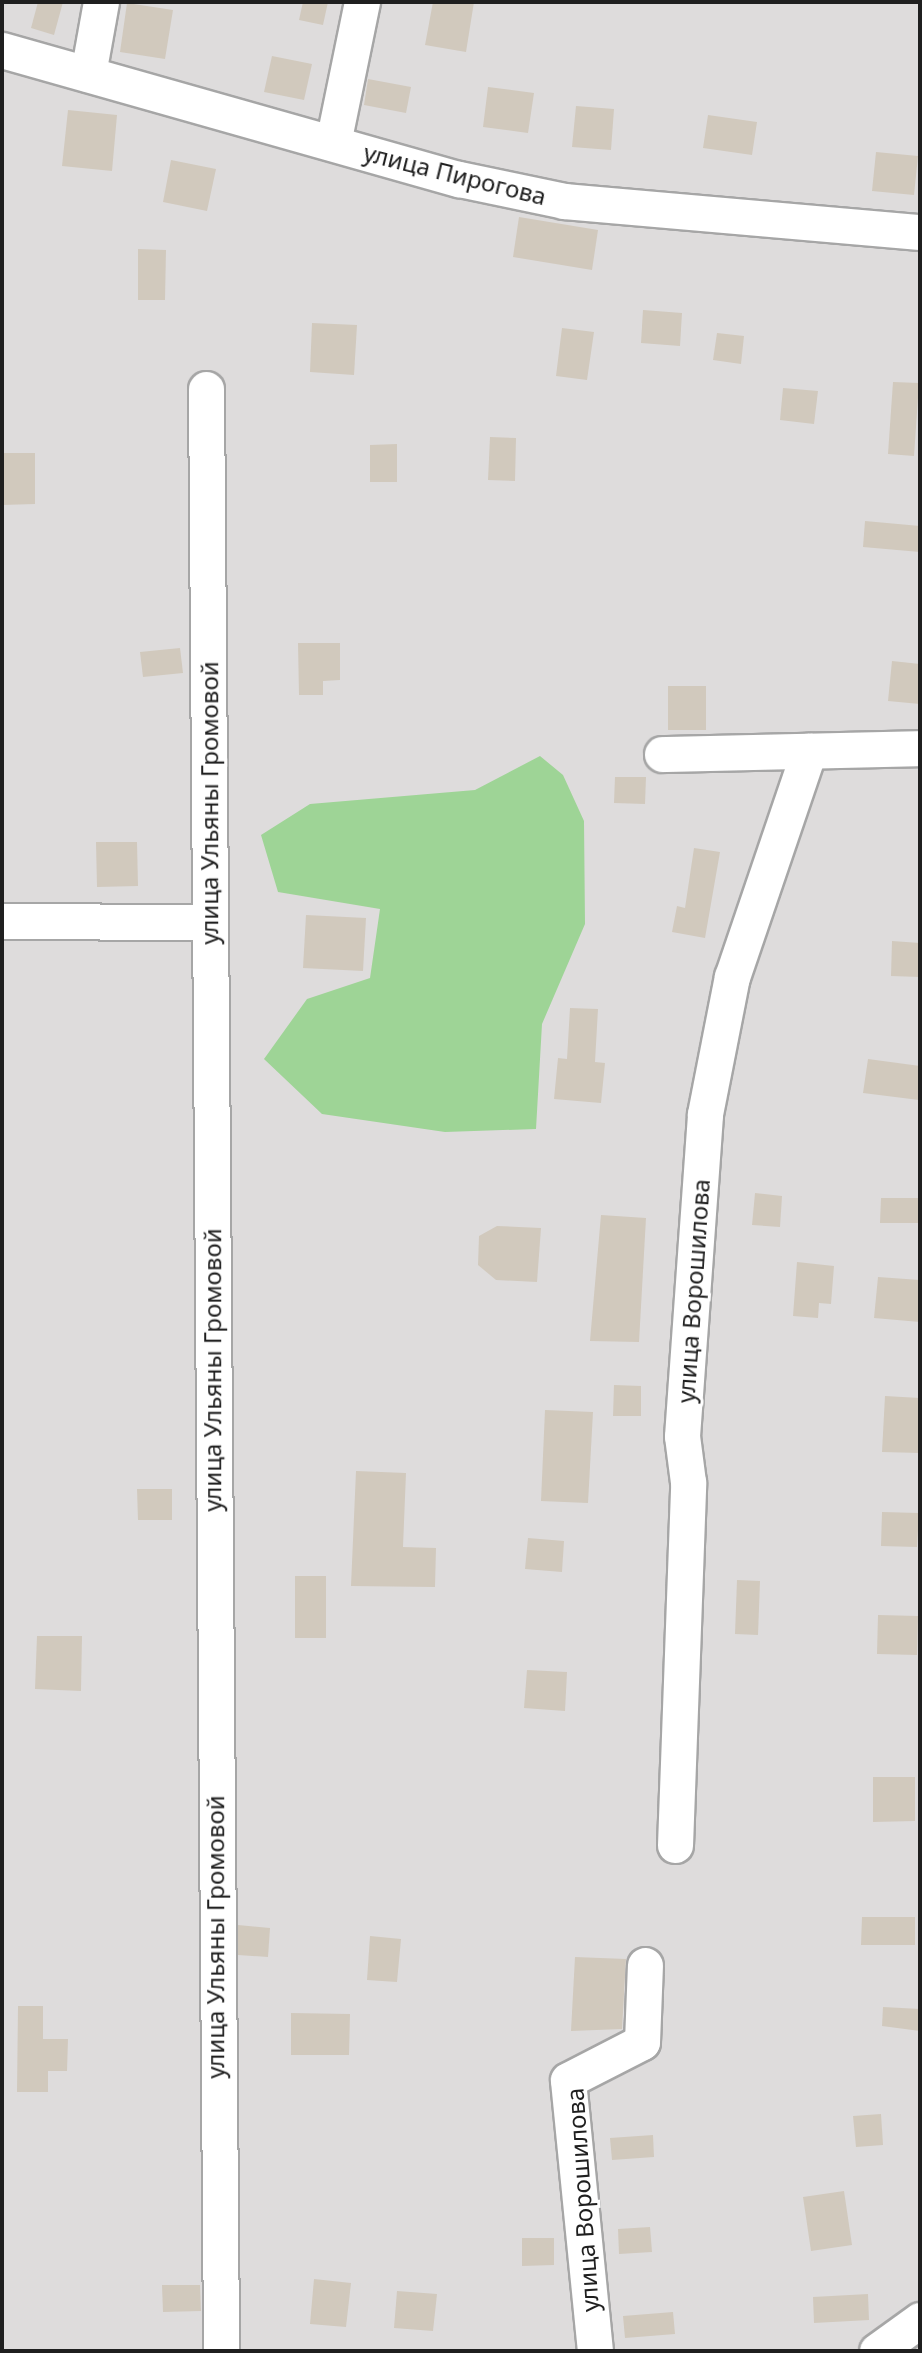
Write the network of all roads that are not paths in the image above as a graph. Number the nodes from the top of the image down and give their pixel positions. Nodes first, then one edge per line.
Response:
1 (101, 2) edge
2 (362, 2) edge
3 (2, 50) edge
4 (89, 74) junction
5 (333, 143) junction
6 (920, 232) edge
7 (206, 389) dead end
8 (920, 748) edge
9 (809, 751) junction
10 (662, 754) dead end
11 (2, 921) edge
12 (209, 922) junction
13 (675, 1845) dead end
14 (645, 1965) dead end
15 (920, 2320) edge
16 (221, 2351) edge
17 (595, 2351) edge
18 (877, 2351) edge

1 - 4 street
2 - 5 street
3 - 4 street, улица Пирогова
4 - 5 street, улица Пирогова
5 - 6 street, улица Пирогова
7 - 12 street, улица Ульяны Громовой
8 - 9 street
9 - 10 street
9 - 13 street, улица Ворошилова
11 - 12 street
12 - 16 street, улица Ульяны Громовой
14 - 17 street, улица Ворошилова
15 - 18 street

